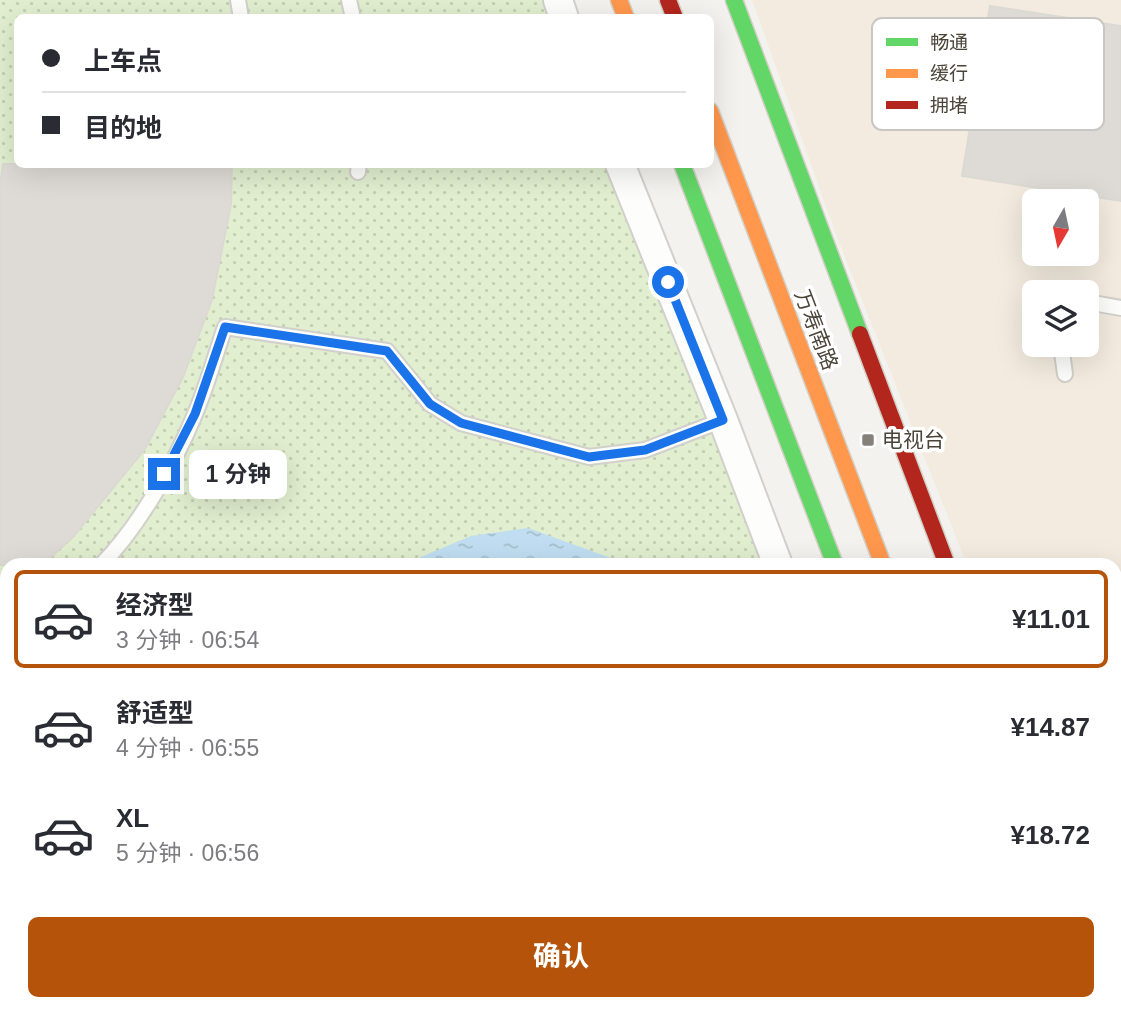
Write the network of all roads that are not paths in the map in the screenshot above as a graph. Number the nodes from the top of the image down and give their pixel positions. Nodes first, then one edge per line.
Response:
1 (734, 0) edge
2 (714, 121) edge
3 (622, 168) edge
4 (684, 168) edge
5 (1099, 304) edge
6 (1121, 308) edge
7 (1062, 357) edge
8 (1065, 374) dead end
9 (723, 420) junction
10 (108, 558) edge
11 (775, 558) edge
12 (832, 558) edge
13 (880, 558) edge
14 (944, 558) edge

1 - 14 main road
2 - 13 main road, 万寿南路
3 - 9 street
4 - 12 main road
5 - 6 lane
7 - 8 lane
9 - 10 lane
9 - 11 street

